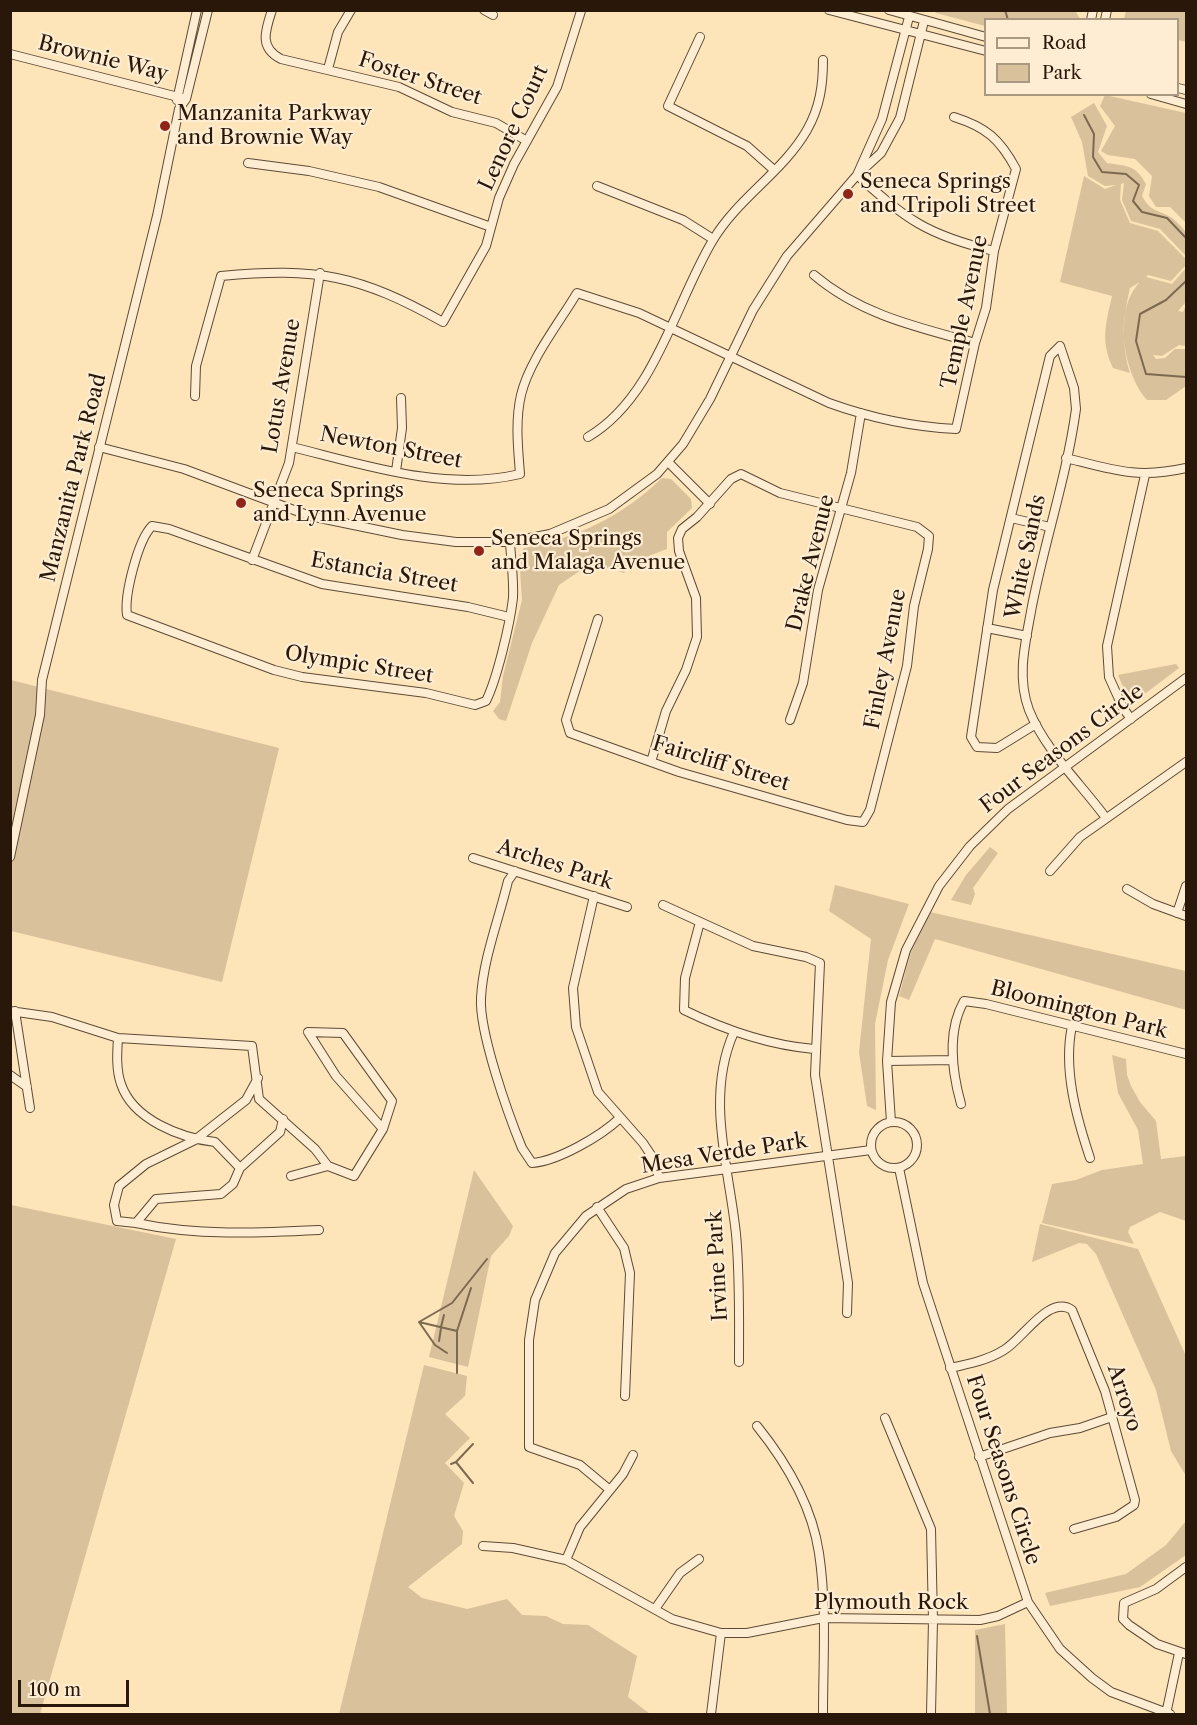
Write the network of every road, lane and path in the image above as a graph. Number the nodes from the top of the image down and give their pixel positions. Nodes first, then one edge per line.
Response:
1 (197, 10) edge
2 (208, 10) edge
3 (272, 10) edge
4 (351, 10) edge
5 (484, 10) edge
6 (829, 10) edge
7 (889, 10) edge
8 (581, 11) edge
9 (493, 15) dead end
10 (909, 17) junction
11 (924, 21) junction
12 (905, 30) junction
13 (921, 34) junction
14 (984, 36) edge
15 (700, 37) dead end
16 (984, 50) edge
17 (10, 54) edge
18 (823, 60) dead end
19 (328, 69) junction
20 (176, 96) junction
21 (1158, 96) edge
22 (186, 99) junction
23 (1186, 104) edge
24 (179, 109) junction
25 (954, 117) dead end
26 (527, 141) junction
27 (248, 163) dead end
28 (774, 170) junction
29 (857, 175) junction
30 (597, 186) dead end
31 (491, 227) junction
32 (713, 239) junction
33 (994, 251) junction
34 (320, 273) junction
35 (814, 275) dead end
36 (670, 326) junction
37 (975, 343) junction
38 (732, 355) junction
39 (195, 396) dead end
40 (401, 398) dead end
41 (861, 413) junction
42 (588, 436) dead end
43 (99, 447) junction
44 (292, 447) junction
45 (1066, 458) junction
46 (668, 462) junction
47 (1186, 468) edge
48 (396, 471) junction
49 (1145, 474) junction
50 (273, 503) junction
51 (710, 504) junction
52 (842, 507) junction
53 (1011, 518) junction
54 (1050, 527) junction
55 (510, 542) junction
56 (252, 560) junction
57 (126, 615) joint
58 (509, 617) junction
59 (598, 619) dead end
60 (987, 628) junction
61 (1027, 636) junction
62 (1186, 678) edge
63 (1131, 719) junction
64 (790, 720) dead end
65 (1036, 724) junction
66 (651, 762) junction
67 (1186, 762) edge
68 (1066, 767) junction
69 (1106, 818) junction
70 (863, 822) joint
71 (10, 857) edge
72 (473, 858) dead end
73 (515, 871) junction
74 (1050, 871) dead end
75 (1186, 886) edge
76 (1127, 889) dead end
77 (594, 896) junction
78 (663, 905) dead end
79 (627, 907) dead end
80 (1177, 913) junction
81 (1186, 916) edge
82 (700, 922) junction
83 (13, 1011) edge
84 (1072, 1026) junction
85 (734, 1032) junction
86 (118, 1038) junction
87 (814, 1049) junction
88 (1186, 1054) edge
89 (952, 1060) junction
90 (887, 1061) junction
91 (10, 1075) edge
92 (258, 1078) junction
93 (27, 1087) junction
94 (961, 1104) dead end
95 (30, 1108) dead end
96 (283, 1119) junction
97 (620, 1119) junction
98 (891, 1122) junction
99 (383, 1129) junction
100 (195, 1140) junction
101 (871, 1150) junction
102 (827, 1155) junction
103 (1090, 1158) dead end
104 (328, 1166) junction
105 (240, 1168) junction
106 (900, 1168) junction
107 (727, 1169) junction
108 (291, 1176) dead end
109 (659, 1178) junction
110 (597, 1207) junction
111 (136, 1223) junction
112 (319, 1230) dead end
113 (847, 1313) dead end
114 (739, 1362) dead end
115 (950, 1368) junction
116 (625, 1396) dead end
117 (1112, 1417) junction
118 (885, 1418) dead end
119 (757, 1426) dead end
120 (633, 1455) dead end
121 (979, 1457) junction
122 (610, 1490) junction
123 (1074, 1529) dead end
124 (483, 1546) dead end
125 (699, 1559) dead end
126 (566, 1560) junction
127 (1186, 1567) edge
128 (1028, 1602) junction
129 (655, 1609) junction
130 (823, 1618) junction
131 (933, 1620) junction
132 (720, 1633) junction
133 (1183, 1653) edge
134 (711, 1714) edge
135 (823, 1714) edge
136 (931, 1714) edge
137 (1167, 1714) edge

1 - 20 street, Manzanita Park Road
2 - 22 street, Manzanita Park Road
3 - 19 street, Foster Street
4 - 19 street
5 - 9 street
6 - 12 street
7 - 10 street
8 - 26 street, Lenore Court
10 - 11 street
10 - 12 street
11 - 13 street
11 - 14 street
12 - 13 street
12 - 29 street
13 - 16 street
13 - 29 street
15 - 28 street
17 - 20 street, Brownie Way
18 - 28 street
19 - 26 street, Foster Street
20 - 22 street, Brownie Way
20 - 24 street, Manzanita Park Road
21 - 23 street
22 - 24 street, Manzanita Park Road
24 - 43 street, Manzanita Park Road
25 - 33 street, Temple Avenue
26 - 31 street, Lenore Court
27 - 31 street
28 - 32 street
29 - 33 street
29 - 38 street
30 - 32 street
31 - 34 street, Lenore Court
32 - 36 street
33 - 37 street, Temple Avenue
34 - 39 street
34 - 44 street, Lotus Avenue
35 - 37 street
36 - 38 street
36 - 42 street
36 - 48 street, Newton Street
37 - 41 street, Temple Avenue
38 - 41 street
38 - 46 street
40 - 48 street
41 - 52 street, Drake Avenue
43 - 50 street
43 - 71 street, Manzanita Park Road
44 - 48 street, Newton Street
44 - 50 street, Lotus Avenue
45 - 49 street
45 - 53 street, White Sands
45 - 54 street, White Sands
46 - 51 street
46 - 55 street
47 - 49 street
49 - 63 street
50 - 55 street
50 - 56 street, Lotus Avenue
51 - 52 street
51 - 66 street
52 - 64 street, Drake Avenue
52 - 70 street, Finley Avenue
53 - 54 street
53 - 60 street
54 - 61 street, White Sands
55 - 58 street
56 - 57 street, Estancia Street
56 - 58 street, Estancia Street
57 - 58 street, Olympic Street
59 - 66 street, Faircliff Street
60 - 61 street
60 - 65 street
61 - 65 street, White Sands
62 - 63 street, Four Seasons Circle
63 - 68 street, Four Seasons Circle
65 - 68 street, White Sands
66 - 70 street, Faircliff Street
67 - 69 street
68 - 69 street, White Sands
68 - 90 street, Four Seasons Circle
69 - 74 street
72 - 73 street, Arches Park
73 - 77 street, Arches Park
73 - 97 street
75 - 80 street
76 - 80 street
77 - 79 street, Arches Park
77 - 97 street
78 - 82 street
80 - 81 street
82 - 85 street
82 - 87 street
83 - 86 street
83 - 93 street
84 - 88 street, Bloomington Park
84 - 89 street, Bloomington Park
84 - 103 street
85 - 87 street
85 - 107 street, Irvine Park
86 - 92 street
86 - 100 street
87 - 102 street
89 - 90 street
89 - 94 street
90 - 98 street, Four Seasons Circle
91 - 93 street
92 - 96 street
92 - 100 street
93 - 95 street
96 - 104 street
96 - 105 street
97 - 109 street
98 - 101 street
98 - 106 street
99 - 99 street
99 - 104 street
100 - 105 street
100 - 111 street
101 - 102 street, Mesa Verde Park
101 - 106 street
102 - 107 street, Mesa Verde Park
102 - 113 street
104 - 108 street
105 - 111 street
106 - 115 street, Four Seasons Circle
107 - 109 street, Mesa Verde Park
107 - 114 street, Irvine Park
109 - 110 street, Mesa Verde Park
110 - 116 street
110 - 122 street, Mesa Verde Park
111 - 112 street
115 - 117 street, Arroyo
115 - 121 street, Four Seasons Circle
117 - 121 street
117 - 123 street, Arroyo
118 - 131 street
119 - 130 street
120 - 122 street
121 - 128 street, Four Seasons Circle
122 - 126 street
124 - 126 street, Plymouth Rock
125 - 129 street
126 - 129 street, Plymouth Rock
127 - 133 street
128 - 131 street, Plymouth Rock
128 - 137 street, Four Seasons Circle
129 - 132 street, Plymouth Rock
130 - 131 street, Plymouth Rock
130 - 132 street, Plymouth Rock
130 - 135 street
131 - 136 street
132 - 134 street
133 - 137 street

